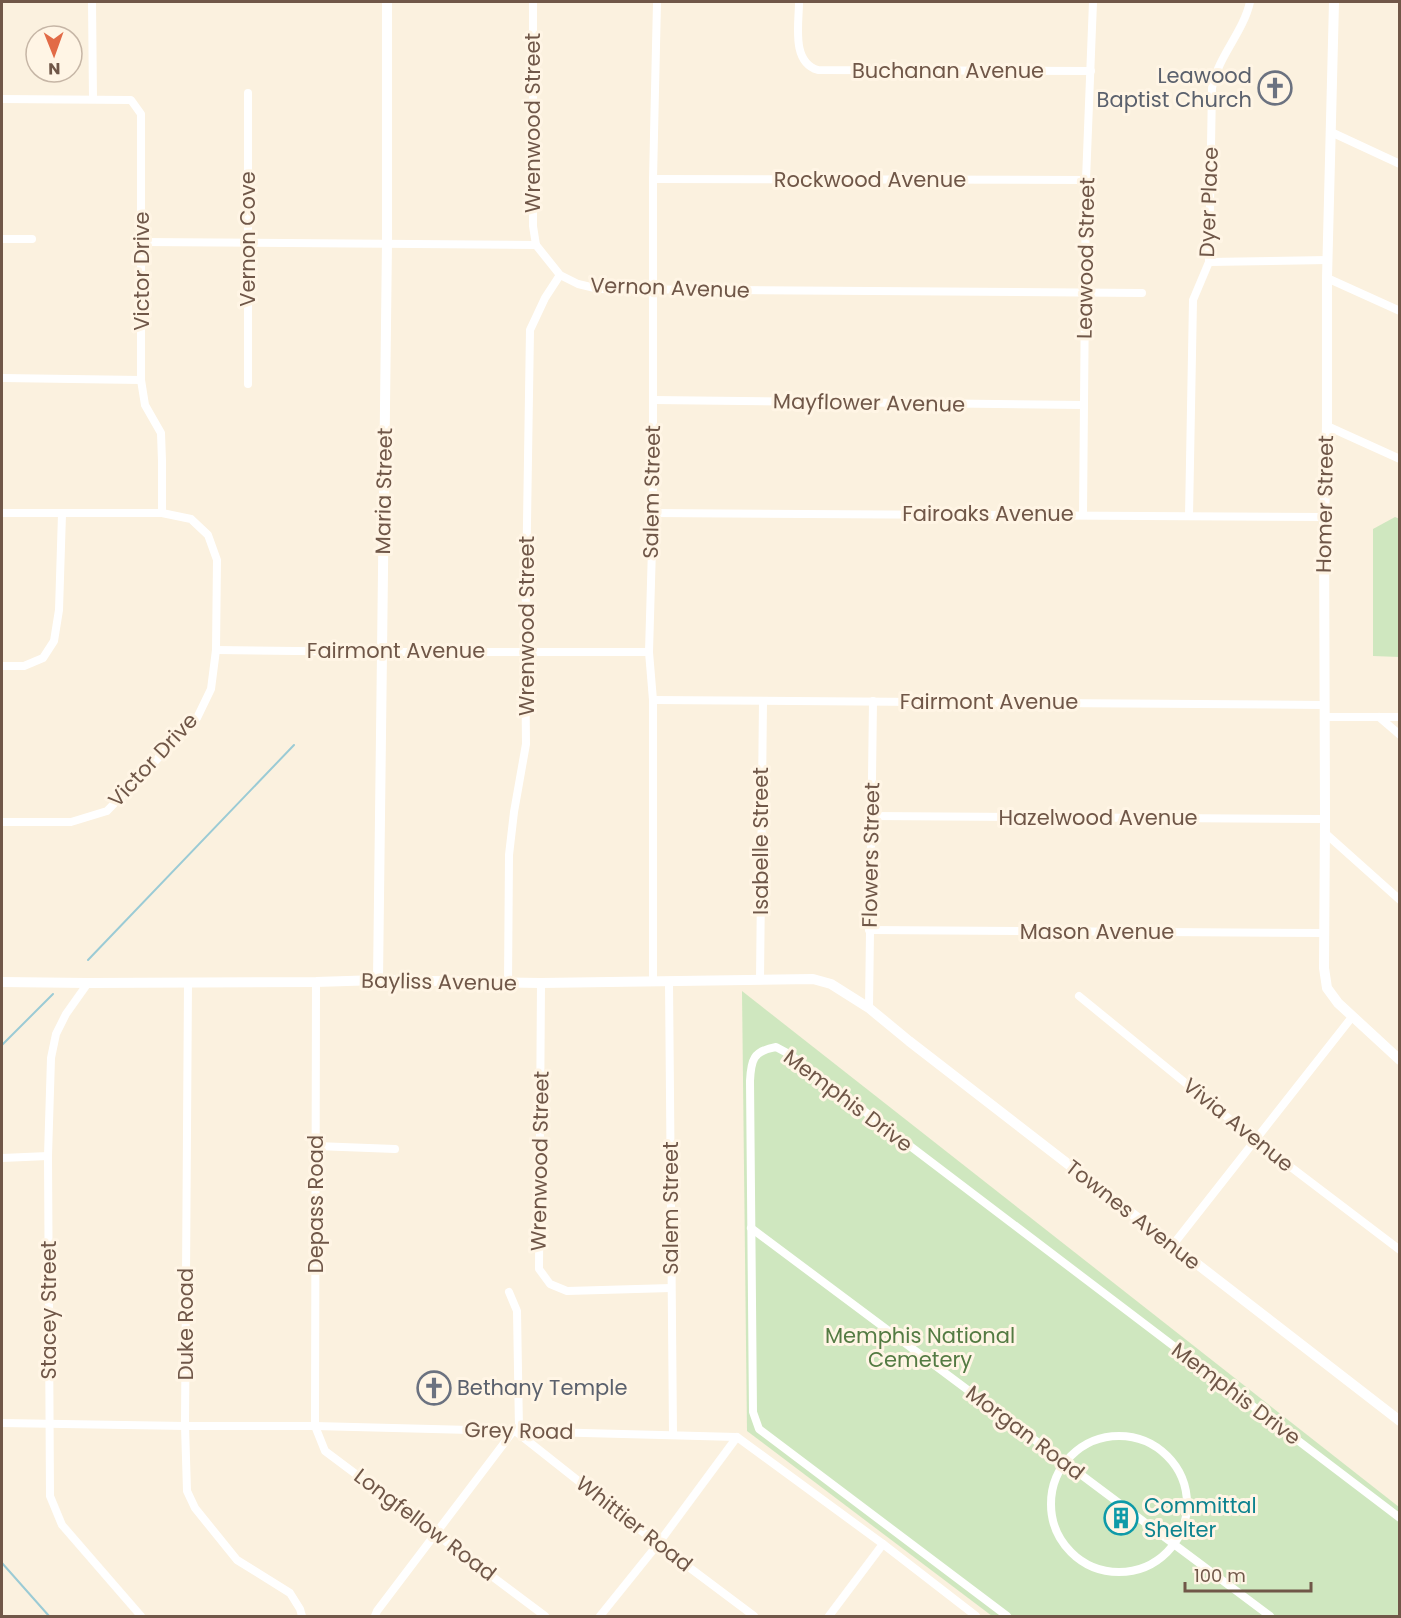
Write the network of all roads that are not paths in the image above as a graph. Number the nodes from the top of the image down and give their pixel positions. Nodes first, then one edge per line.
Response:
1 (92, 2) edge
2 (387, 2) edge
3 (533, 2) edge
4 (657, 2) edge
5 (799, 2) edge
6 (1094, 2) edge
7 (1250, 2) edge
8 (1334, 2) edge
9 (1091, 71) junction
10 (248, 93) dead end
11 (2, 99) edge
12 (93, 99) junction
13 (1331, 132) junction
14 (1400, 164) edge
15 (653, 179) junction
16 (1086, 180) junction
17 (32, 238) dead end
18 (2, 239) edge
19 (142, 242) junction
20 (248, 243) junction
21 (387, 243) junction
22 (536, 245) junction
23 (1328, 260) junction
24 (1209, 262) junction
25 (560, 275) junction
26 (1327, 278) junction
27 (653, 290) junction
28 (1085, 293) junction
29 (1142, 293) dead end
30 (1400, 311) edge
31 (2, 378) edge
32 (141, 380) junction
33 (248, 384) dead end
34 (654, 400) junction
35 (1084, 405) junction
36 (1327, 426) junction
37 (1400, 459) edge
38 (2, 513) edge
39 (162, 513) junction
40 (653, 513) junction
41 (62, 514) junction
42 (1083, 515) junction
43 (1189, 516) junction
44 (1324, 517) junction
45 (216, 650) junction
46 (525, 651) junction
47 (381, 652) junction
48 (649, 652) junction
49 (2, 666) edge
50 (653, 700) junction
51 (763, 701) junction
52 (873, 701) junction
53 (1325, 705) junction
54 (1325, 717) junction
55 (1379, 717) junction
56 (1400, 717) edge
57 (1400, 735) edge
58 (872, 816) junction
59 (1325, 819) junction
60 (2, 822) edge
61 (1325, 833) junction
62 (1400, 900) edge
63 (869, 930) junction
64 (1325, 933) junction
65 (378, 980) junction
66 (760, 980) junction
67 (2, 981) edge
68 (188, 982) junction
69 (316, 982) junction
70 (653, 982) junction
71 (669, 982) junction
72 (88, 983) junction
73 (508, 983) junction
74 (541, 983) junction
75 (1079, 996) dead end
76 (869, 1008) junction
77 (1352, 1017) junction
78 (1400, 1060) edge
79 (1254, 1139) junction
80 (316, 1146) junction
81 (395, 1149) dead end
82 (48, 1156) junction
83 (2, 1158) edge
84 (751, 1228) junction
85 (1172, 1246) junction
86 (1400, 1250) edge
87 (671, 1288) junction
88 (509, 1292) dead end
89 (1400, 1421) edge
90 (2, 1424) edge
91 (50, 1424) junction
92 (185, 1426) junction
93 (315, 1426) junction
94 (517, 1430) junction
95 (673, 1434) junction
96 (737, 1437) junction
97 (1065, 1463) junction
98 (1400, 1518) edge
99 (436, 1533) junction
100 (658, 1544) junction
101 (883, 1544) junction
102 (1174, 1544) junction
103 (141, 1617) edge
104 (302, 1617) edge
105 (375, 1617) edge
106 (545, 1617) edge
107 (600, 1617) edge
108 (754, 1617) edge
109 (829, 1617) edge
110 (976, 1617) edge
111 (1007, 1617) edge
112 (1270, 1617) edge

1 - 12 street
2 - 21 street, Maria Street
3 - 22 street, Wrenwood Street
4 - 15 street, Salem Street
5 - 9 street, Buchanan Avenue
6 - 9 street, Leawood Street
7 - 24 street, Dyer Place
8 - 13 street, Homer Street
9 - 16 street, Leawood Street
10 - 20 street, Vernon Cove
11 - 12 street
12 - 19 street, Victor Drive
13 - 14 street
13 - 23 street, Homer Street
15 - 16 street, Rockwood Avenue
15 - 27 street, Salem Street
16 - 28 street, Leawood Street
17 - 18 street
19 - 20 street
19 - 32 street, Victor Drive
20 - 21 street
20 - 33 street, Vernon Cove
21 - 22 street
21 - 47 street, Maria Street
22 - 25 street, Vernon Avenue
23 - 24 street
23 - 26 street, Homer Street
24 - 43 street, Dyer Place
25 - 27 street, Vernon Avenue
25 - 46 street, Wrenwood Street
26 - 30 street
26 - 36 street, Homer Street
27 - 28 street, Vernon Avenue
27 - 34 street, Salem Street
28 - 29 street, Vernon Avenue
28 - 35 street, Leawood Street
31 - 32 street
32 - 39 street, Victor Drive
34 - 35 street, Mayflower Avenue
34 - 40 street, Salem Street
35 - 42 street, Leawood Street
36 - 37 street
36 - 44 street, Homer Street
38 - 41 street
39 - 41 street
39 - 45 street, Victor Drive
40 - 42 street, Fairoaks Avenue
40 - 48 street, Salem Street
41 - 49 street
42 - 43 street, Fairoaks Avenue
43 - 44 street, Fairoaks Avenue
44 - 53 street, Homer Street
45 - 47 street, Fairmont Avenue
45 - 60 street, Victor Drive
46 - 47 street, Fairmont Avenue
46 - 48 street, Fairmont Avenue
46 - 73 street, Wrenwood Street
47 - 65 street, Maria Street
48 - 50 street, Salem Street
50 - 51 street, Fairmont Avenue
50 - 70 street, Salem Street
51 - 52 street, Fairmont Avenue
51 - 66 street, Isabelle Street
52 - 53 street, Fairmont Avenue
52 - 58 street, Flowers Street
53 - 54 street, Homer Street
54 - 55 street
54 - 59 street, Homer Street
55 - 56 street
55 - 57 street
58 - 59 street, Hazelwood Avenue
58 - 63 street, Flowers Street
59 - 61 street, Homer Street
61 - 62 street
61 - 64 street, Homer Street
63 - 64 street, Mason Avenue
63 - 76 street, Flowers Street
64 - 77 street, Homer Street
65 - 69 street, Bayliss Avenue
65 - 73 street, Bayliss Avenue
66 - 71 street, Bayliss Avenue
66 - 76 street, Bayliss Avenue
67 - 72 street, Bayliss Avenue
68 - 69 street, Bayliss Avenue
68 - 72 street, Bayliss Avenue
68 - 92 street, Duke Road
69 - 80 street, Depass Road
70 - 71 street, Bayliss Avenue
70 - 74 street, Bayliss Avenue
71 - 87 street, Salem Street
72 - 82 street, Stacey Street
73 - 74 street, Bayliss Avenue
74 - 87 street, Wrenwood Street
75 - 79 street, Vivia Avenue
76 - 85 street, Townes Avenue
77 - 78 street
77 - 79 street
79 - 85 street
79 - 86 street, Vivia Avenue
80 - 81 street
80 - 93 street, Depass Road
82 - 83 street
82 - 91 street, Stacey Street
84 - 97 street, Morgan Road
84 - 98 street, Memphis Drive
84 - 111 street, Memphis Drive
85 - 89 street, Townes Avenue
87 - 95 street, Salem Street
88 - 94 street
90 - 91 street, Grey Road
91 - 92 street, Grey Road
91 - 103 street, Stacey Street
92 - 93 street, Grey Road
92 - 104 street, Duke Road
93 - 94 street, Grey Road
93 - 99 street, Longfellow Road
94 - 95 street, Grey Road
94 - 99 street
94 - 100 street, Whittier Road
95 - 96 street, Grey Road
96 - 100 street
96 - 101 street
97 - 102 street, Morgan Road
97 - 102 street
97 - 102 street
99 - 105 street
99 - 106 street, Longfellow Road
100 - 107 street
100 - 108 street, Whittier Road
101 - 109 street
101 - 110 street
102 - 112 street, Morgan Road

